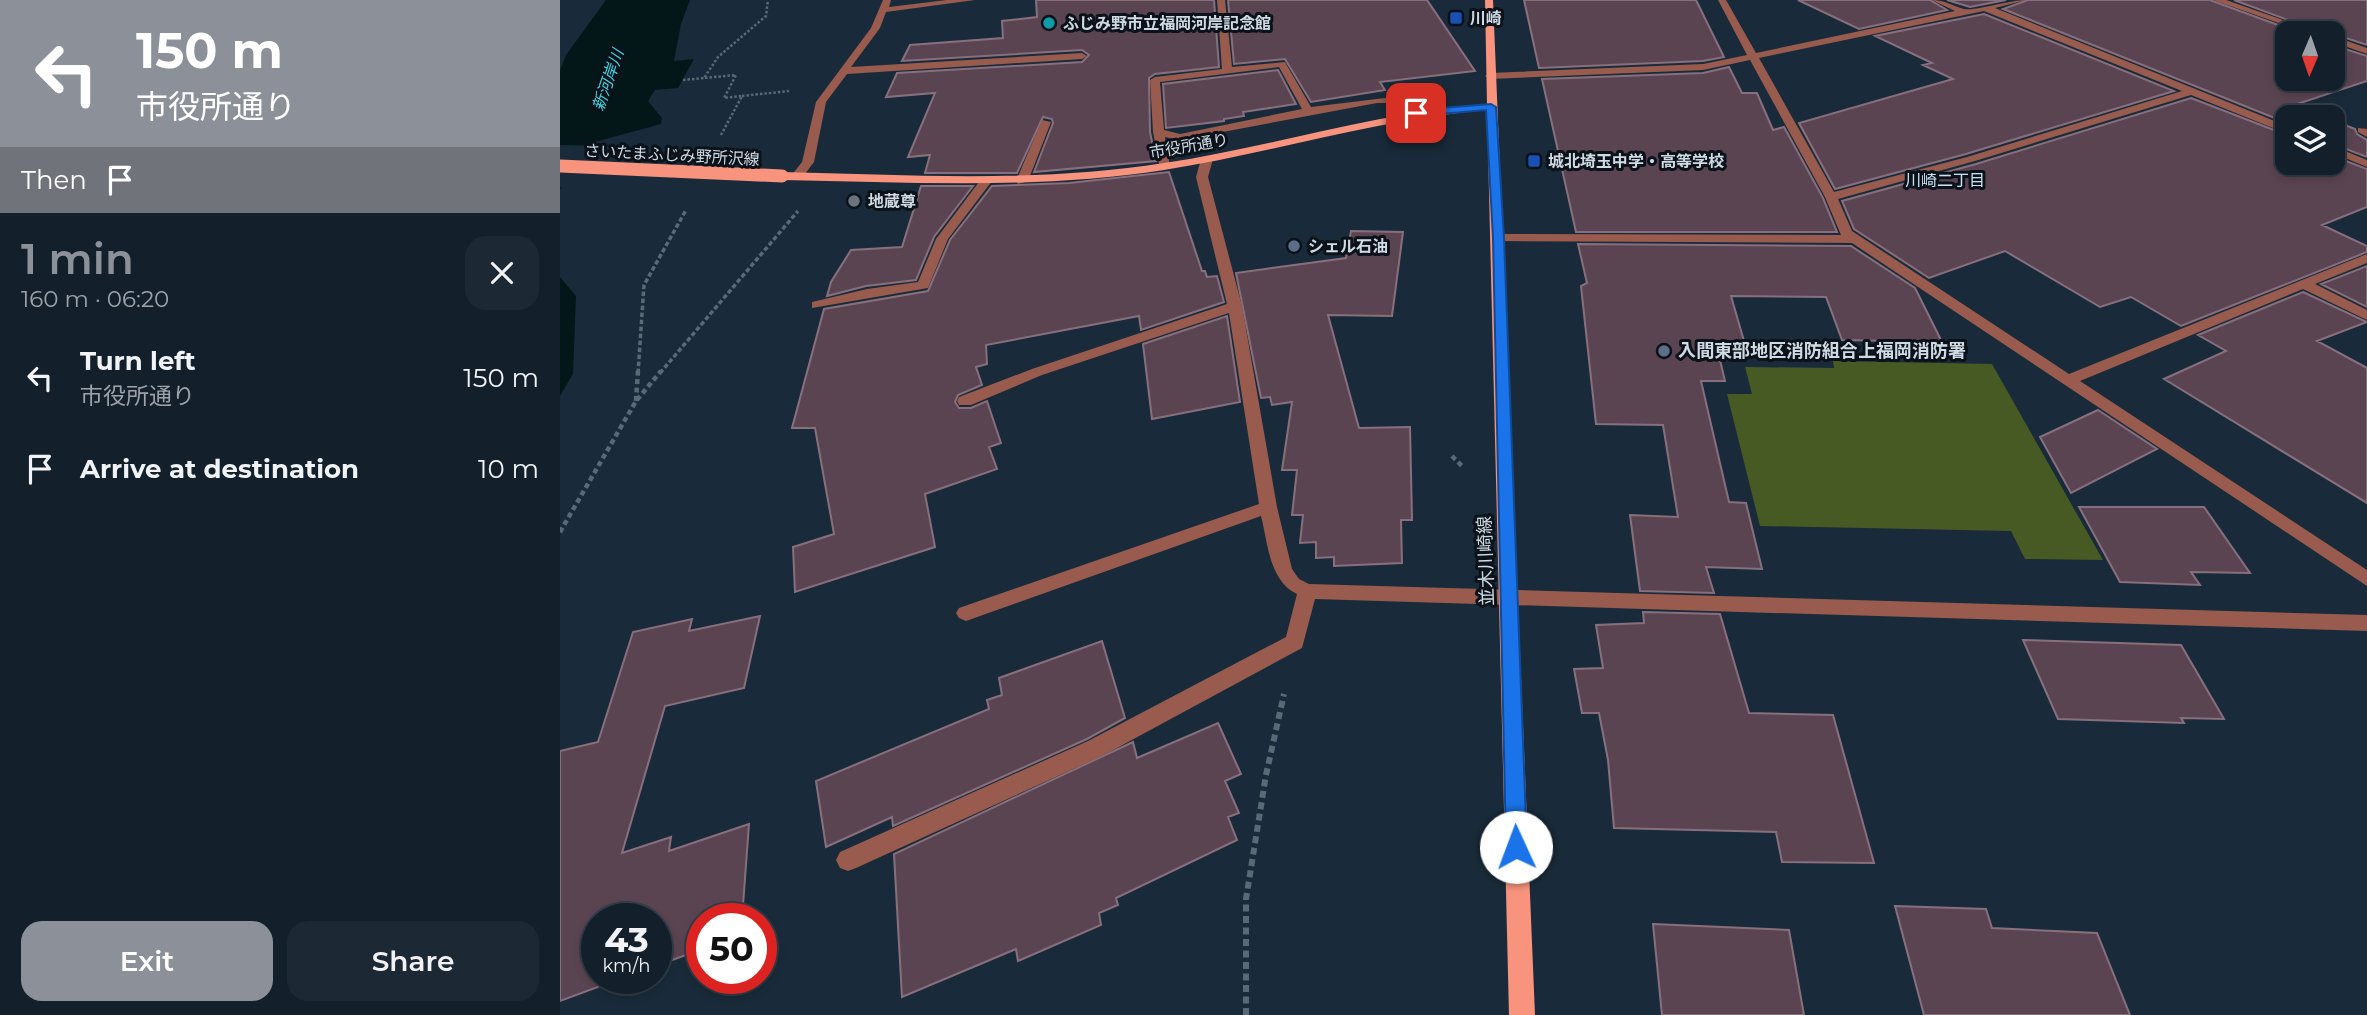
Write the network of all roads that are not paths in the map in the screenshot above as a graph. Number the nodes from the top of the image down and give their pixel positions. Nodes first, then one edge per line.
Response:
1 (971, 0) edge
2 (1221, 0) edge
3 (1489, 0) edge
4 (1722, 0) edge
5 (1936, 0) edge
6 (2022, 0) edge
7 (2217, 0) edge
8 (885, 5) edge
9 (1986, 8) junction
10 (1965, 12) junction
11 (2279, 21) edge
12 (2345, 43) edge
13 (2367, 51) edge
14 (1082, 56) dead end
15 (1754, 57) junction
16 (842, 71) junction
17 (1227, 71) junction
18 (1490, 76) junction
19 (2193, 91) junction
20 (1491, 107) junction
21 (1308, 111) junction
22 (1416, 113) junction
23 (1046, 122) dead end
24 (2275, 125) edge
25 (1159, 132) junction
26 (2345, 154) edge
27 (1207, 159) junction
28 (2367, 164) edge
29 (560, 166) edge
30 (1164, 167) junction
31 (782, 176) joint
32 (797, 176) junction
33 (986, 181) junction
34 (1022, 181) junction
35 (1831, 197) junction
36 (1499, 238) junction
37 (1855, 239) junction
38 (2367, 258) edge
39 (2304, 284) junction
40 (817, 305) dead end
41 (1235, 306) junction
42 (2367, 316) edge
43 (2070, 379) junction
44 (965, 401) dead end
45 (1268, 507) junction
46 (2367, 579) edge
47 (1307, 591) junction
48 (1508, 595) junction
49 (965, 613) dead end
50 (2367, 622) edge
51 (848, 860) dead end
52 (1522, 1015) edge

1 - 8 street
2 - 17 street
3 - 18 main road
4 - 15 street
5 - 10 street
6 - 9 street
7 - 11 street
8 - 16 street
9 - 10 street
9 - 19 street
10 - 15 street
12 - 13 street
14 - 16 street
15 - 18 street
15 - 35 street
16 - 32 street
17 - 21 street
17 - 25 street
18 - 20 main road
19 - 24 street
19 - 35 street
20 - 22 main road, 市役所通り
20 - 36 main road, 並木川崎線
21 - 22 street
21 - 25 street
22 - 27 main road, 市役所通り
23 - 34 street
25 - 30 street
26 - 28 street
27 - 30 main road, 市役所通り
27 - 41 street
29 - 31 main road, さいたまふじみ野所沢線, bridge
30 - 34 main road, 市役所通り
31 - 32 main road, 市役所通り
32 - 33 main road, 市役所通り
33 - 34 main road, 市役所通り
33 - 40 street
35 - 37 street
36 - 37 street
36 - 48 main road, 並木川崎線
37 - 43 street
38 - 39 street
39 - 42 street
39 - 43 street
41 - 44 street
41 - 45 street
43 - 46 street
45 - 47 street
45 - 49 street
47 - 48 street
47 - 51 street
48 - 50 street
48 - 52 main road, 並木川崎線

